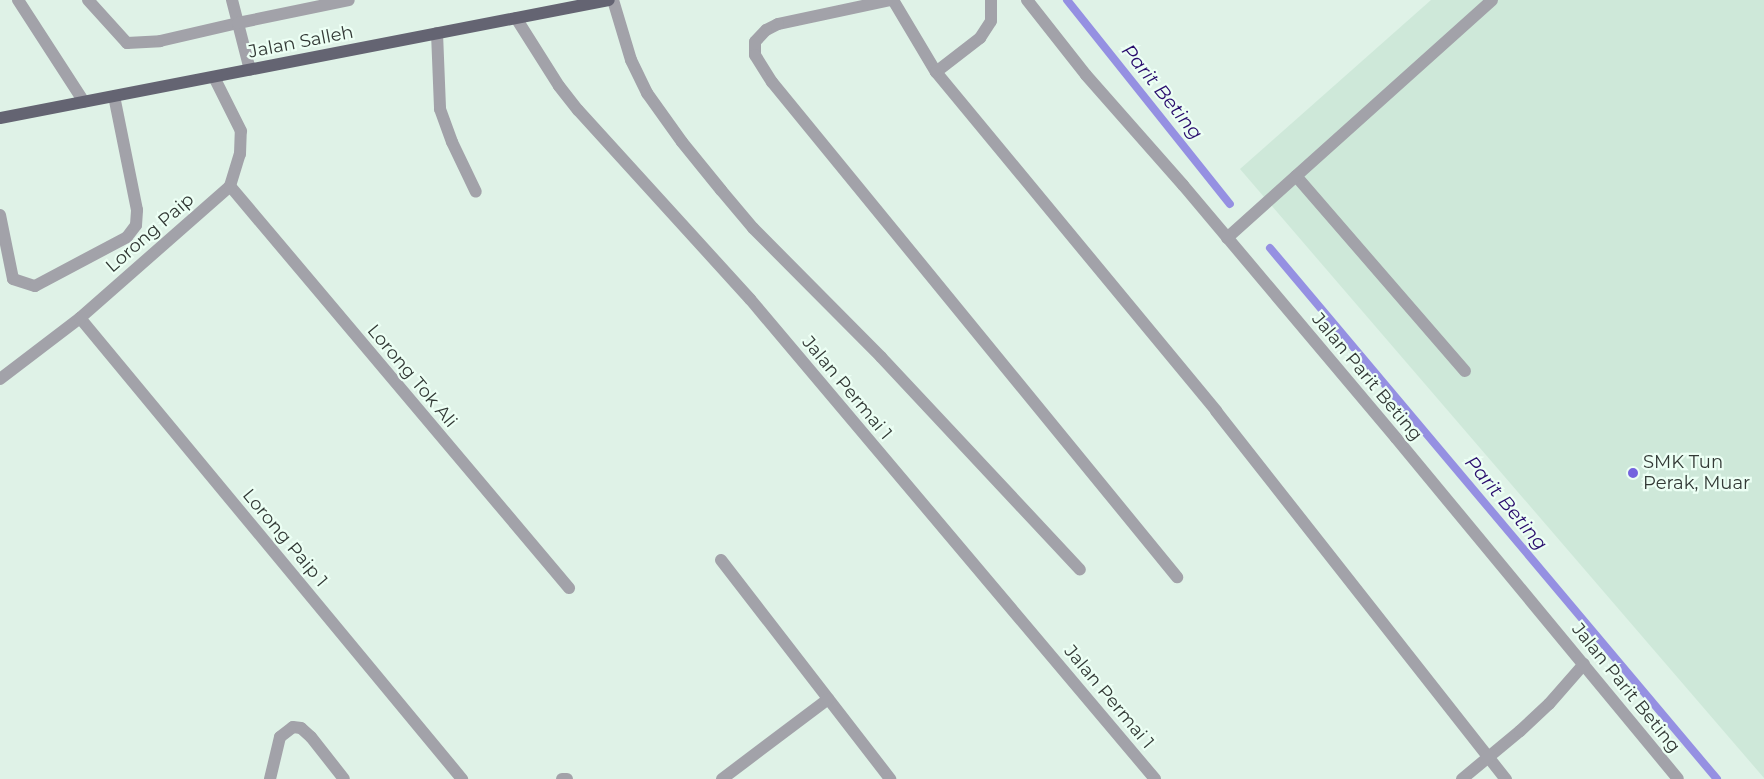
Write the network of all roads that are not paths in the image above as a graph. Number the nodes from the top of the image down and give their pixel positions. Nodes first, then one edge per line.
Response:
1 (18, 0) edge
2 (88, 0) edge
3 (232, 0) edge
4 (350, 0) edge
5 (611, 0) edge
6 (892, 0) edge
7 (991, 0) edge
8 (1027, 0) edge
9 (1492, 0) edge
10 (516, 18) junction
11 (238, 23) junction
12 (437, 33) junction
13 (250, 70) junction
14 (936, 72) junction
15 (214, 76) junction
16 (114, 96) junction
17 (84, 102) junction
18 (0, 118) edge
19 (1296, 176) junction
20 (230, 186) junction
21 (476, 192) dead end
22 (0, 215) edge
23 (1227, 238) junction
24 (80, 318) junction
25 (1464, 371) dead end
26 (0, 379) edge
27 (721, 560) dead end
28 (1080, 570) dead end
29 (1177, 578) dead end
30 (569, 588) dead end
31 (1584, 664) junction
32 (828, 699) junction
33 (1489, 757) junction
34 (270, 779) edge
35 (344, 779) edge
36 (462, 779) edge
37 (562, 779) edge
38 (567, 779) edge
39 (722, 779) edge
40 (890, 779) edge
41 (1155, 779) edge
42 (1462, 779) edge
43 (1506, 779) edge
44 (1678, 779) edge

1 - 17 street
2 - 11 street
3 - 11 street
4 - 11 street
5 - 10 main road, Jalan Salleh
5 - 28 street
6 - 14 street
6 - 29 street
7 - 14 street
8 - 23 street, Jalan Parit Beting
9 - 19 street
10 - 12 main road, Jalan Salleh
10 - 41 street, Jalan Permai 1
11 - 13 street
12 - 13 main road, Jalan Salleh
12 - 21 street
13 - 15 main road, Jalan Salleh
14 - 33 street
15 - 16 main road, Jalan Salleh
15 - 20 street
16 - 17 main road, Jalan Salleh
16 - 22 street
17 - 18 main road, Jalan Salleh
19 - 23 street
19 - 25 street
20 - 24 street, Lorong Paip
20 - 30 street, Lorong Tok Ali
23 - 31 street, Jalan Parit Beting
24 - 26 street, Lorong Paip
24 - 36 street, Lorong Paip 1
27 - 32 street
31 - 33 street
31 - 44 street, Jalan Parit Beting
32 - 39 street
32 - 40 street
33 - 42 street
33 - 43 street
34 - 35 street
37 - 38 street

